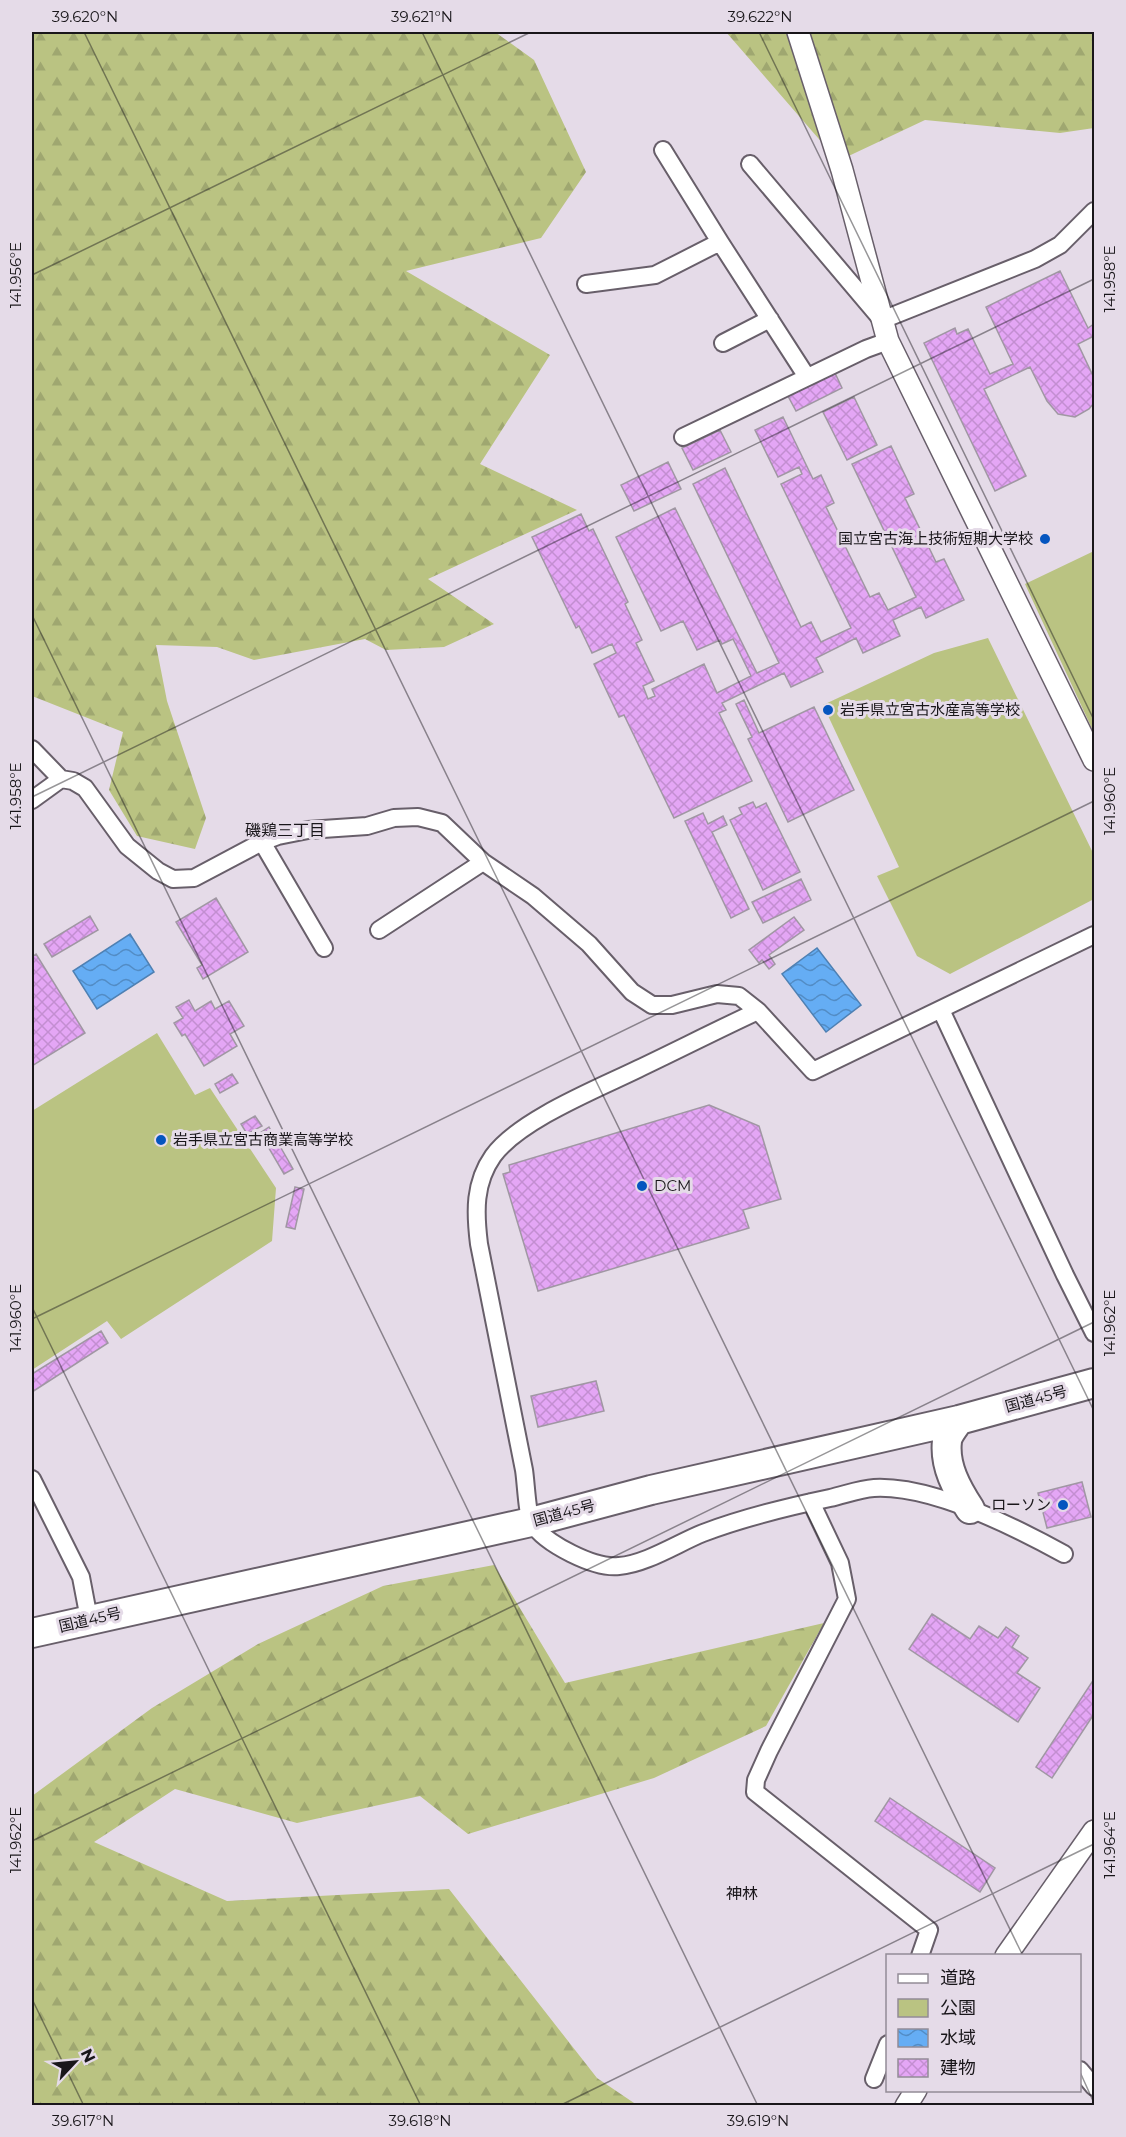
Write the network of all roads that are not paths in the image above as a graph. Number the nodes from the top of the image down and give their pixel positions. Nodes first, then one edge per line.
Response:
1 (798, 32) edge
2 (663, 150) dead end
3 (750, 164) dead end
4 (1095, 212) edge
5 (720, 242) junction
6 (586, 284) dead end
7 (770, 319) junction
8 (882, 320) junction
9 (888, 341) junction
10 (723, 343) dead end
11 (807, 377) junction
12 (683, 437) dead end
13 (32, 749) edge
14 (1095, 760) edge
15 (61, 778) junction
16 (32, 800) edge
17 (262, 842) junction
18 (483, 862) junction
19 (379, 930) dead end
20 (1095, 935) edge
21 (324, 948) dead end
22 (941, 1010) junction
23 (758, 1011) junction
24 (1095, 1333) edge
25 (1095, 1383) edge
26 (959, 1420) junction
27 (32, 1479) edge
28 (811, 1502) junction
29 (970, 1509) junction
30 (531, 1522) junction
31 (1064, 1554) dead end
32 (89, 1619) junction
33 (32, 1633) edge
34 (1095, 1831) edge
35 (921, 1954) edge
36 (1007, 1954) edge
37 (886, 2049) edge
38 (1081, 2071) edge
39 (874, 2079) dead end
40 (1095, 2087) edge
41 (915, 2092) edge
42 (906, 2106) edge

1 - 8 street
2 - 5 street
3 - 8 street
4 - 8 street
5 - 6 street
5 - 7 street
7 - 10 street
7 - 11 street
8 - 9 street
9 - 11 street
9 - 14 street
11 - 12 street
13 - 15 street
15 - 16 street
15 - 17 street
17 - 18 street
17 - 21 street
18 - 19 street
18 - 23 street
20 - 22 street
22 - 23 street
22 - 24 street
23 - 30 street
25 - 26 highway, 国道45号
26 - 29 highway
26 - 30 highway, 国道45号
27 - 32 street
28 - 29 street
28 - 30 street
28 - 35 street
29 - 31 street
30 - 32 highway, 国道45号
32 - 33 highway, 国道45号
34 - 36 street
37 - 39 street
38 - 40 street
41 - 42 street

